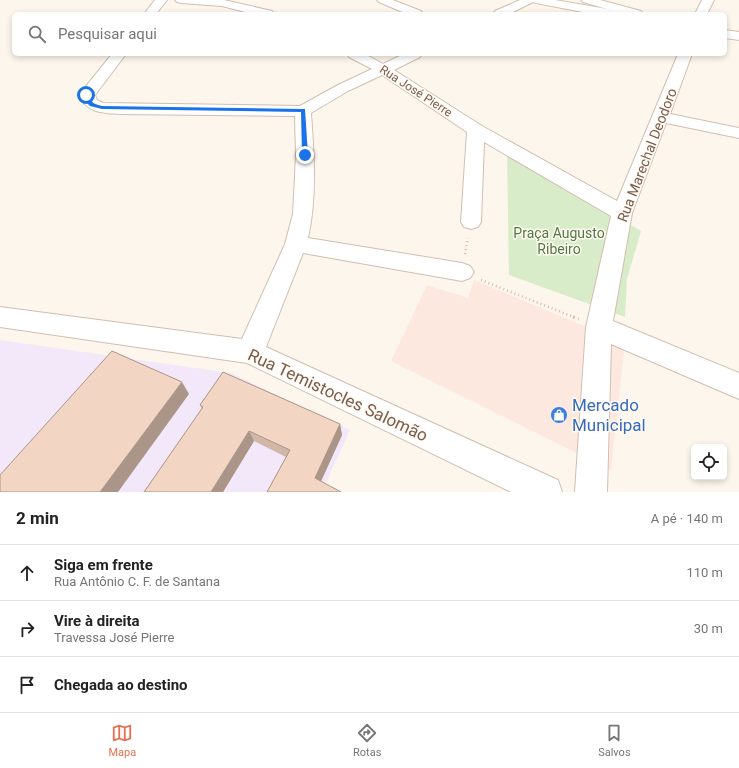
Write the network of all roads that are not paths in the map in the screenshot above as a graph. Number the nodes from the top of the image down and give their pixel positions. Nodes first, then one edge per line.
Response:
1 (161, 0) edge
2 (182, 0) edge
3 (383, 0) edge
4 (529, 0) edge
5 (536, 0) edge
6 (587, 0) edge
7 (708, 0) edge
8 (152, 12) edge
9 (260, 12) edge
10 (412, 12) edge
11 (503, 12) edge
12 (602, 12) edge
13 (630, 12) edge
14 (703, 12) edge
15 (727, 34) edge
16 (739, 36) edge
17 (117, 56) edge
18 (358, 56) edge
19 (411, 56) edge
20 (684, 56) edge
21 (383, 69) junction
22 (303, 110) junction
23 (662, 117) junction
24 (476, 130) junction
25 (739, 133) edge
26 (622, 213) junction
27 (471, 222) road end
28 (296, 244) junction
29 (462, 272) road end
30 (0, 317) edge
31 (600, 327) junction
32 (250, 352) junction
33 (739, 386) edge
34 (546, 492) edge
35 (591, 492) edge

1 - 8 street
2 - 9 street
3 - 10 street
4 - 11 street
5 - 12 street
6 - 13 street
7 - 14 street
15 - 16 street
17 - 22 street
18 - 21 street, Rua José Pierre
19 - 21 street
20 - 23 street, Rua Marechal Deodoro
21 - 22 street
21 - 24 street, Rua José Pierre
22 - 28 street
23 - 25 street
23 - 26 street, Rua Marechal Deodoro
24 - 26 street
24 - 27 street
26 - 31 street, Rua Marechal Deodoro
28 - 29 street
28 - 32 street
30 - 32 street, Rua Temistocles Salomão
31 - 33 street
31 - 35 street, Rua Marechal Deodoro
32 - 34 street, Rua Temistocles Salomão

